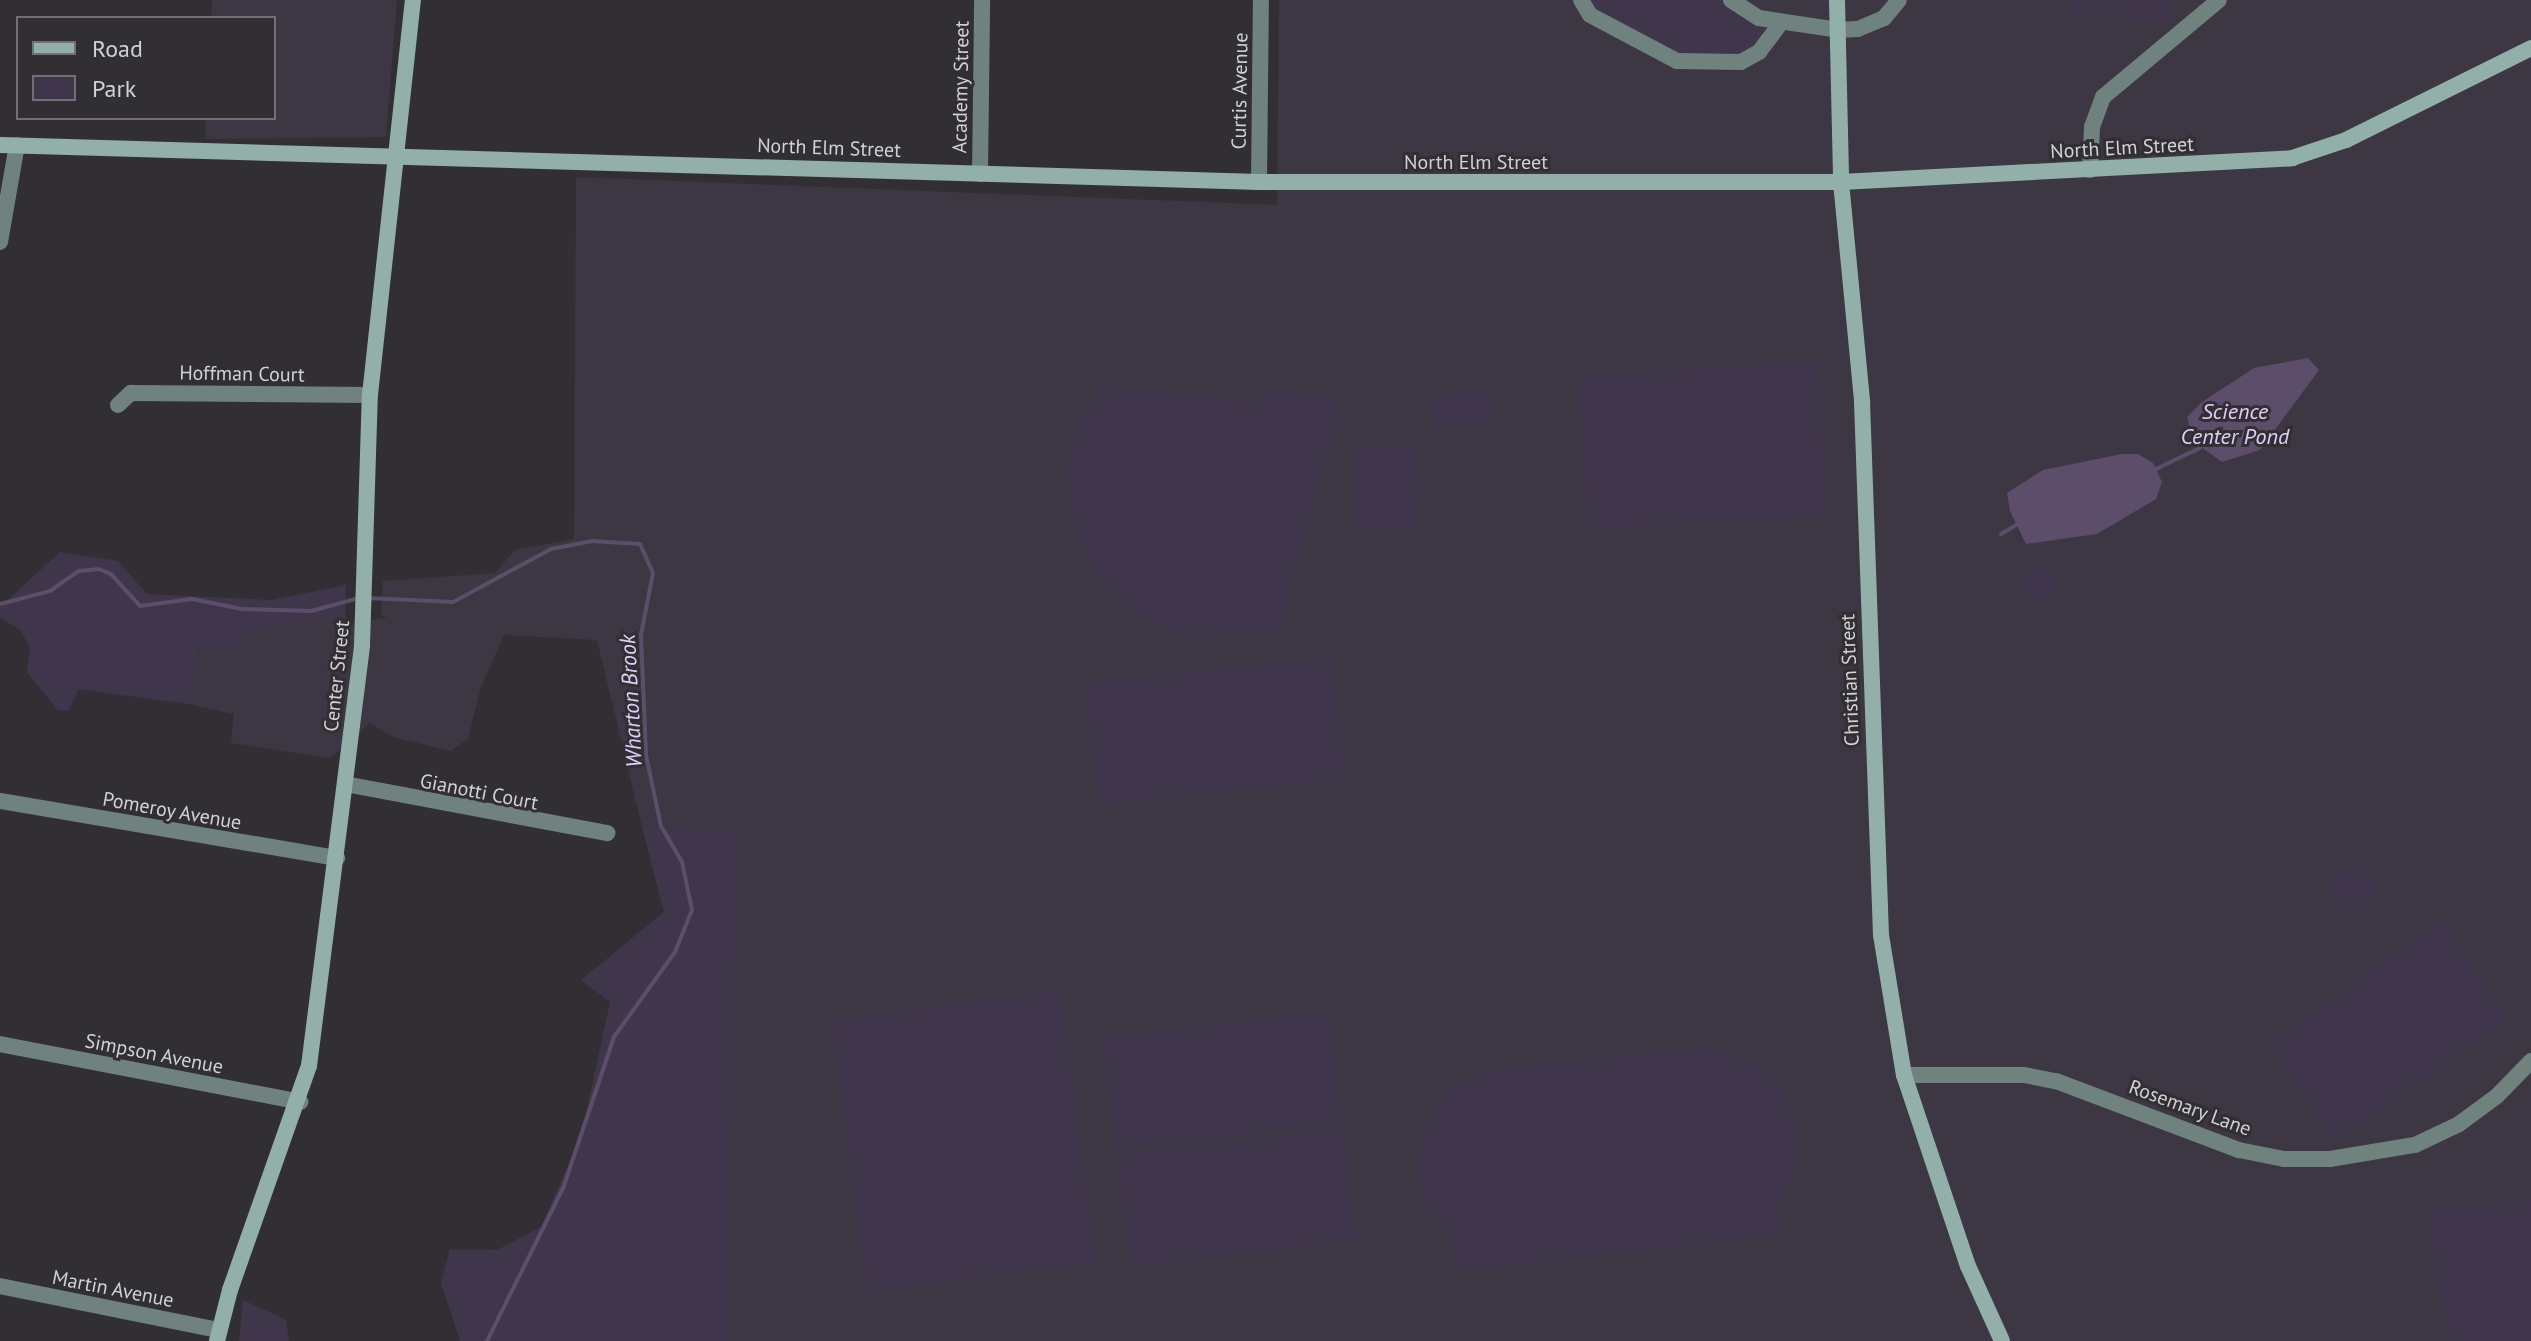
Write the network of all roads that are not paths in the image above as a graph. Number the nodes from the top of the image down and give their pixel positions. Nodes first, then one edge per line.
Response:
1 (413, 0) edge
2 (982, 0) edge
3 (1261, 0) edge
4 (1581, 0) edge
5 (1731, 0) edge
6 (1837, 0) edge
7 (1899, 0) edge
8 (2219, 0) edge
9 (1780, 24) junction
10 (1838, 30) junction
11 (2531, 48) edge
12 (8, 145) edge
13 (395, 153) junction
14 (2090, 170) junction
15 (980, 174) junction
16 (1259, 182) junction
17 (1841, 182) junction
18 (0, 242) edge
19 (370, 395) junction
20 (118, 405) dead end
21 (345, 784) junction
22 (0, 801) edge
23 (607, 833) dead end
24 (337, 858) junction
25 (0, 1044) edge
26 (2531, 1061) edge
27 (1904, 1075) junction
28 (300, 1102) junction
29 (0, 1286) edge
30 (218, 1336) edge
31 (2002, 1341) edge

1 - 13 main road, Center Street
2 - 15 street, Academy Street
3 - 16 street, Curtis Avenue
4 - 9 street
5 - 9 street
6 - 10 main road, Christian Street
7 - 10 street
8 - 14 street
9 - 10 street
10 - 17 main road, Christian Street
11 - 14 main road, North Elm Street
12 - 13 main road, North Elm Street
12 - 18 street
13 - 15 main road, North Elm Street
13 - 19 main road, Center Street
14 - 17 main road, North Elm Street
15 - 16 main road, North Elm Street
16 - 17 main road, North Elm Street
17 - 27 main road, Christian Street
19 - 20 street, Hoffman Court
19 - 21 main road, Center Street
21 - 23 street, Gianotti Court
21 - 24 main road, Center Street
22 - 24 street, Pomeroy Avenue
24 - 28 main road, Center Street
25 - 28 street, Simpson Avenue
26 - 27 street, Rosemary Lane
27 - 31 main road, Christian Street
28 - 30 main road, Center Street
29 - 30 street, Martin Avenue

